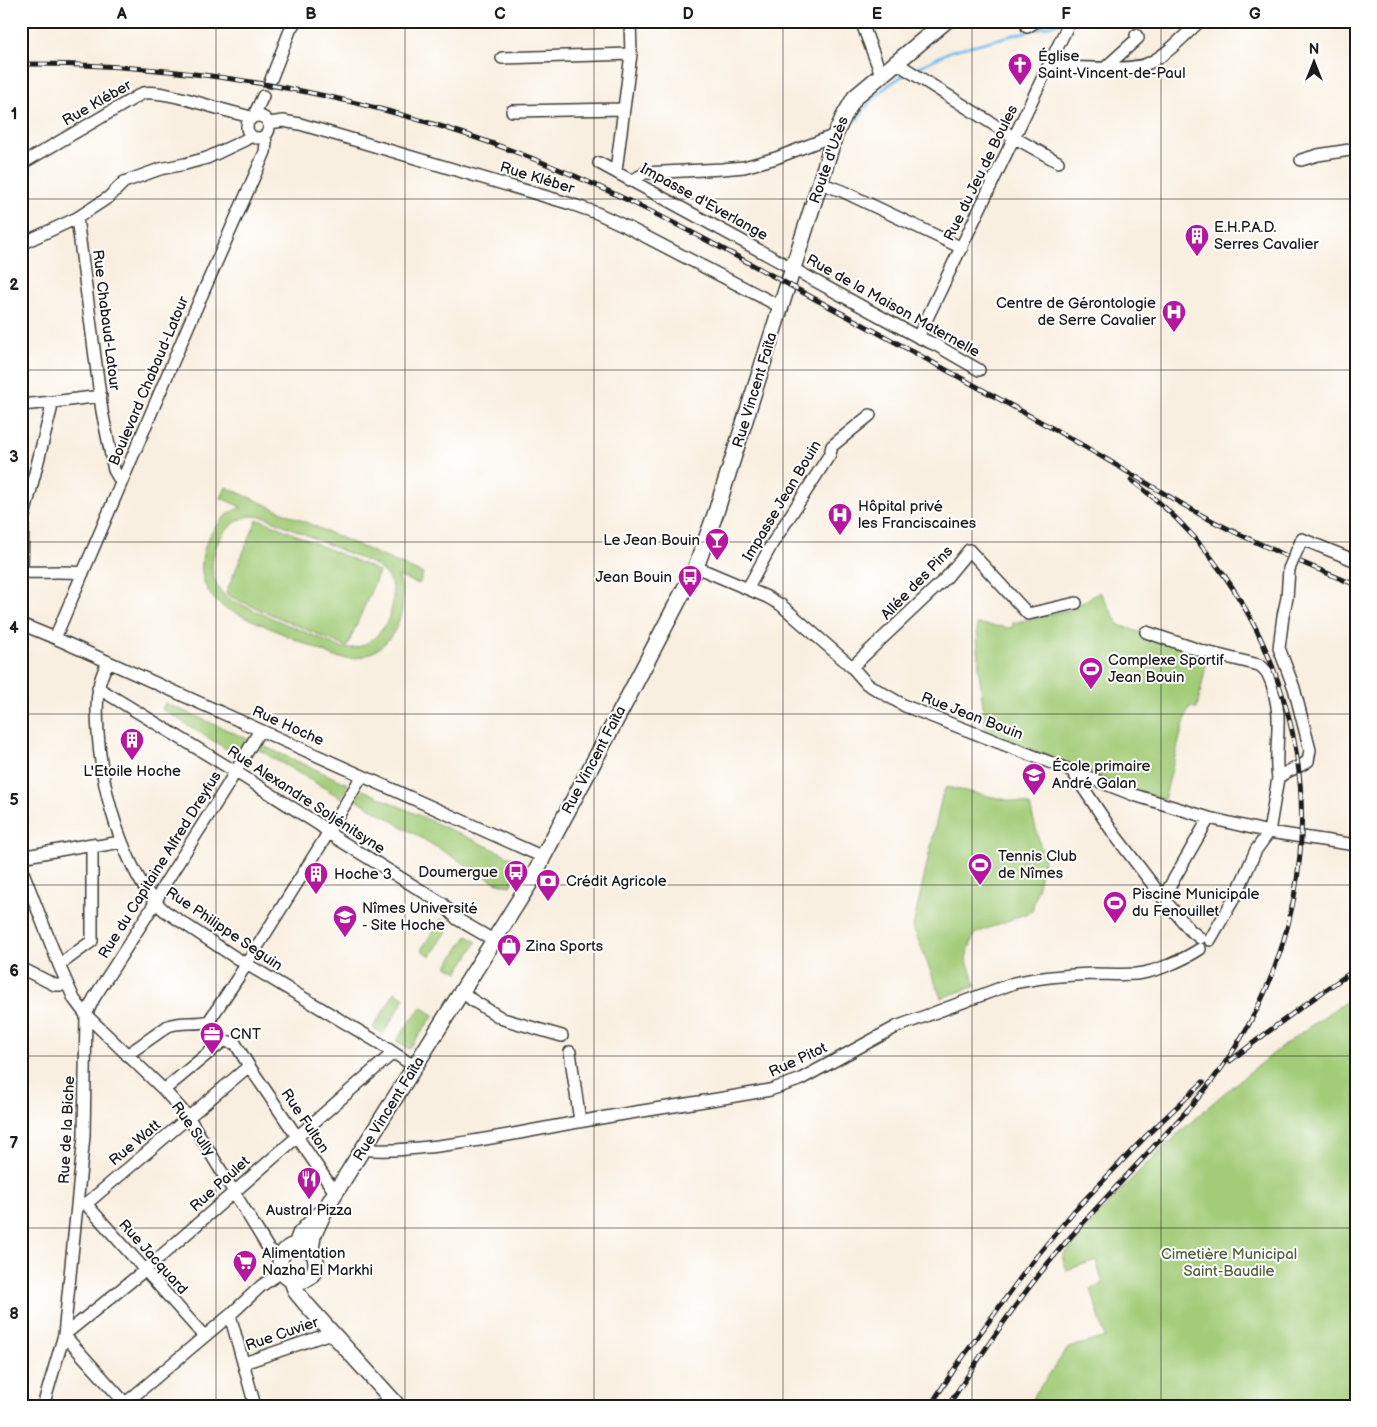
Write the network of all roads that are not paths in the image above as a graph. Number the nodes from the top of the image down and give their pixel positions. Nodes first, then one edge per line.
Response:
1 (296, 21) edge
2 (630, 21) edge
3 (861, 21) edge
4 (946, 21) edge
5 (1070, 21) edge
6 (1200, 21) edge
7 (1136, 35) dead end
8 (631, 54) junction
9 (502, 58) dead end
10 (896, 62) junction
11 (1050, 66) junction
12 (1106, 67) junction
13 (881, 74) junction
14 (270, 82) dead end
15 (263, 96) dead end
16 (624, 109) junction
17 (512, 111) dead end
18 (253, 117) junction
19 (269, 123) junction
20 (835, 135) junction
21 (251, 136) junction
22 (265, 136) junction
23 (1015, 138) junction
24 (1356, 149) edge
25 (1301, 160) dead end
26 (1058, 162) dead end
27 (599, 163) dead end
28 (21, 164) edge
29 (616, 171) junction
30 (633, 180) junction
31 (820, 183) junction
32 (77, 218) junction
33 (21, 244) edge
34 (962, 248) junction
35 (792, 275) junction
36 (781, 306) junction
37 (918, 338) junction
38 (979, 370) dead end
39 (101, 396) junction
40 (53, 402) junction
41 (21, 405) edge
42 (870, 415) dead end
43 (121, 482) junction
44 (1356, 561) edge
45 (696, 567) junction
46 (22, 572) edge
47 (83, 573) junction
48 (748, 588) junction
49 (1076, 603) dead end
50 (21, 624) edge
51 (1146, 632) dead end
52 (55, 638) junction
53 (108, 662) junction
54 (852, 668) junction
55 (98, 688) junction
56 (260, 730) junction
57 (1072, 771) junction
58 (236, 772) junction
59 (362, 776) junction
60 (1278, 778) junction
61 (1209, 818) junction
62 (328, 832) junction
63 (1269, 832) junction
64 (121, 842) junction
65 (1356, 846) edge
66 (92, 847) junction
67 (21, 857) edge
68 (543, 857) junction
69 (21, 867) edge
70 (1163, 898) junction
71 (155, 903) junction
72 (495, 941) junction
73 (1203, 943) junction
74 (246, 964) junction
75 (59, 965) junction
76 (21, 968) edge
77 (67, 985) junction
78 (462, 991) junction
79 (86, 1015) junction
80 (562, 1036) dead end
81 (393, 1052) junction
82 (570, 1052) dead end
83 (126, 1055) junction
84 (249, 1066) junction
85 (415, 1067) junction
86 (164, 1090) junction
87 (189, 1118) junction
88 (580, 1121) junction
89 (297, 1136) junction
90 (363, 1149) junction
91 (235, 1191) junction
92 (331, 1200) junction
93 (82, 1203) junction
94 (296, 1245) junction
95 (311, 1250) junction
96 (285, 1269) junction
97 (145, 1270) junction
98 (309, 1276) junction
99 (306, 1304) junction
100 (230, 1315) junction
101 (331, 1333) junction
102 (64, 1335) junction
103 (204, 1336) junction
104 (244, 1363) junction
105 (395, 1404) edge
106 (124, 1405) edge
107 (43, 1406) edge
108 (255, 1406) edge
109 (377, 1406) edge

1 - 14 street
2 - 8 street
3 - 13 street
4 - 10 main road, Route d'Uzès
5 - 11 street, Rue du Jeu de Boules
6 - 12 street
7 - 12 street
8 - 9 street
8 - 16 street
10 - 13 main road, Route d'Uzès
10 - 23 street
11 - 12 street
11 - 23 street, Rue du Jeu de Boules
13 - 20 main road, Route d'Uzès
15 - 18 street
16 - 17 street
16 - 29 street
18 - 19 street, Rue Kléber
18 - 21 street
18 - 28 street, Rue Kléber
19 - 22 street
19 - 36 street, Rue Kléber
20 - 30 street
20 - 31 main road, Route d'Uzès
21 - 22 street
21 - 32 street
22 - 43 street, Boulevard Chabaud-Latour
23 - 26 street
23 - 34 street, Rue du Jeu de Boules
24 - 25 street
27 - 29 street, Impasse d'Everlange
29 - 30 street, Impasse d'Everlange
30 - 35 street, Impasse d'Everlange
31 - 34 street
31 - 35 main road, Route d'Uzès
32 - 33 street
32 - 39 street, Rue Chabaud-Latour
34 - 37 street, Rue du Jeu de Boules
35 - 36 main road, Rue Vincent Faïta
35 - 37 street, Rue de la Maison Maternelle
36 - 45 main road, Rue Vincent Faïta
37 - 38 street, Rue de la Maison Maternelle
39 - 40 street
39 - 43 street, Rue Chabaud-Latour
40 - 41 street
40 - 46 street
42 - 48 street, Impasse Jean Bouin
43 - 47 street, Boulevard Chabaud-Latour
44 - 60 street, bridge
45 - 48 street, Rue Jean Bouin
45 - 68 main road, Rue Vincent Faïta
46 - 47 street
47 - 52 street, Boulevard Chabaud-Latour
48 - 54 street, Rue Jean Bouin
49 - 54 street, Allée des Pins
50 - 52 street, Rue Hoche
51 - 60 street
52 - 53 street, Rue Hoche
53 - 55 street, Rue Philippe Seguin
53 - 56 street, Rue Hoche
54 - 57 street, Rue Jean Bouin
55 - 58 street, Rue Alexandre Soljénitsyne
55 - 64 street, Rue Philippe Seguin
56 - 58 street, Rue du Capitaine Alfred Dreyfus
56 - 59 street, Rue Hoche
57 - 61 street, Rue Jean Bouin
57 - 70 street
58 - 62 street, Rue Alexandre Soljénitsyne
58 - 71 street, Rue du Capitaine Alfred Dreyfus
59 - 62 street
59 - 68 street, Rue Hoche
60 - 63 street
61 - 63 street, Rue Jean Bouin
61 - 70 street
62 - 72 street, Rue Alexandre Soljénitsyne
62 - 74 street
63 - 65 street, Rue Jean Bouin
63 - 73 street
64 - 66 street
64 - 71 street, Rue Philippe Seguin
66 - 67 street
66 - 75 street
68 - 72 main road, Rue Vincent Faïta
69 - 75 street
70 - 73 street
71 - 74 street, Rue Philippe Seguin
71 - 79 street, Rue du Capitaine Alfred Dreyfus
72 - 78 main road, Rue Vincent Faïta
73 - 88 street, Rue Pitot
74 - 81 street, Rue Philippe Seguin
74 - 83 street
75 - 77 street
76 - 77 street
77 - 79 street
78 - 80 street
78 - 85 main road, Rue Vincent Faïta
79 - 83 street, Rue Sully
79 - 93 street, Rue de la Biche
81 - 85 street, Rue Philippe Seguin
81 - 89 street, Rue Paulet
82 - 88 street
83 - 86 street, Rue Sully
84 - 86 street, Rue Fulton
84 - 87 street, Rue Watt
84 - 89 street, Rue Fulton
85 - 90 main road, Rue Vincent Faïta
86 - 87 street, Rue Sully
87 - 91 street, Rue Sully
87 - 93 street, Rue Watt
88 - 90 street, Rue Pitot
89 - 91 street, Rue Paulet
89 - 92 street, Rue Fulton
90 - 92 main road, Rue Vincent Faïta
91 - 96 street, Rue Sully
91 - 97 street, Rue Paulet
92 - 94 main road, Rue Vincent Faïta
92 - 95 main road, Rue Vincent Faïta
93 - 97 street, Rue Jacquard
93 - 102 street, Rue de la Biche
94 - 95 main road
94 - 96 main road
95 - 98 main road
96 - 98 main road
96 - 99 main road, Rue Sully
96 - 100 street
97 - 102 street, Rue Paulet
97 - 103 street, Rue Jacquard
98 - 99 main road
99 - 101 main road, Rue Sully
100 - 103 street
100 - 104 street
101 - 104 street, Rue Cuvier
101 - 105 main road, Rue Sully
102 - 106 street
102 - 107 street, Rue de la Biche
103 - 106 street
104 - 108 street
105 - 109 street

